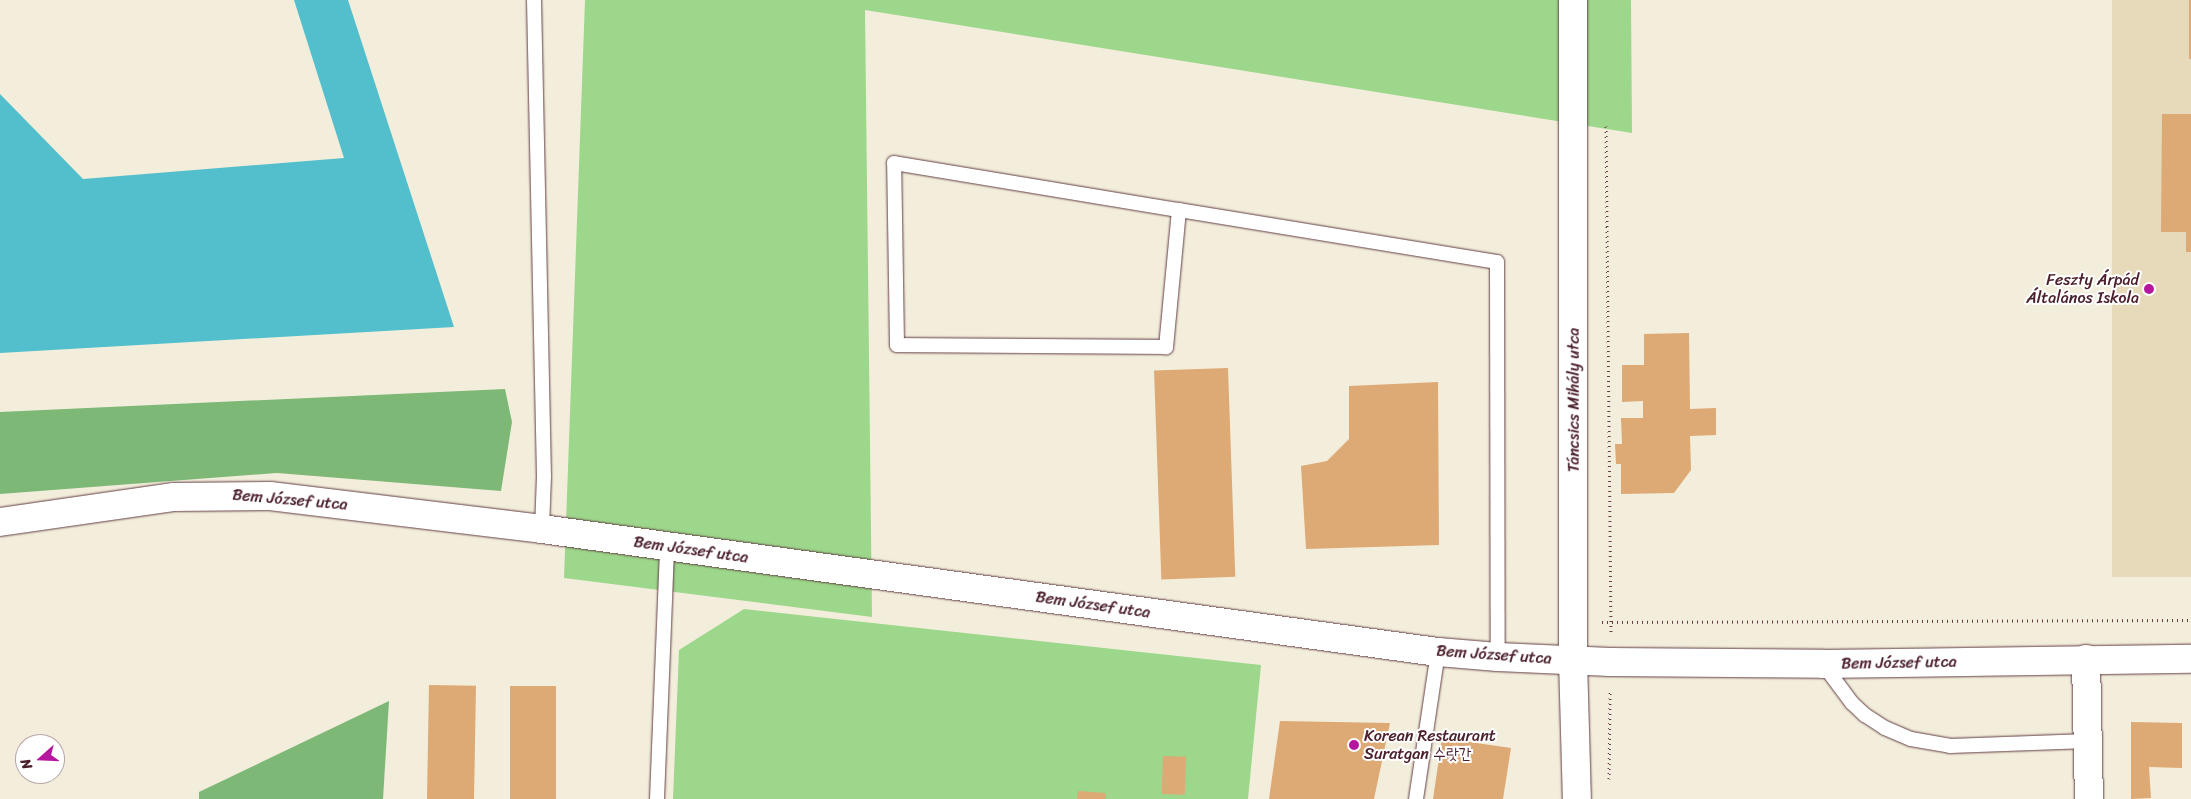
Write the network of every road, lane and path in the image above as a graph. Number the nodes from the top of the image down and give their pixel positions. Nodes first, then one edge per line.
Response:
1 (534, 0) edge
2 (1573, 0) edge
3 (1606, 118) dead end
4 (1179, 210) junction
5 (0, 522) edge
6 (542, 529) junction
7 (667, 547) junction
8 (2191, 620) edge
9 (1575, 622) junction
10 (1612, 622) junction
11 (1438, 652) junction
12 (1498, 657) junction
13 (2086, 659) junction
14 (2191, 659) edge
15 (1573, 660) junction
16 (1610, 662) junction
17 (1823, 664) junction
18 (2088, 741) junction
19 (1609, 789) dead end
20 (657, 799) edge
21 (1416, 799) edge
22 (1577, 799) edge
23 (2089, 799) edge

1 - 6 lane
2 - 9 street, Táncsics Mihály utca
3 - 10 path
4 - 4 lane
4 - 12 lane
5 - 6 street, Bem József utca
6 - 7 street, Bem József utca
7 - 11 street, Bem József utca
7 - 20 lane
8 - 10 path
9 - 10 path
9 - 15 street, Táncsics Mihály utca
10 - 16 path
11 - 12 street, Bem József utca
11 - 21 lane
12 - 15 street, Bem József utca
13 - 14 street, Bem József utca
13 - 17 street, Bem József utca
13 - 18 street
15 - 16 street, Bem József utca
15 - 22 street, Táncsics Mihály utca
16 - 17 street, Bem József utca
16 - 19 path
17 - 18 lane
18 - 23 street

